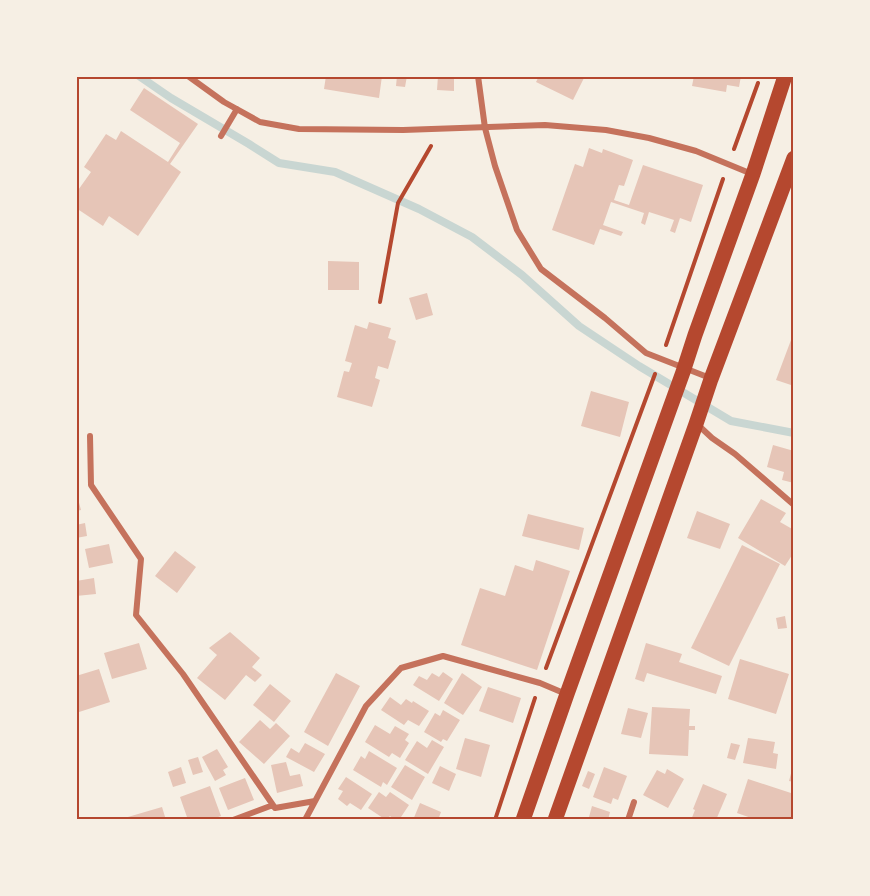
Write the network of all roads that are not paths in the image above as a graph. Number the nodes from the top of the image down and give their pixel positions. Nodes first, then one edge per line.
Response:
1 (188, 76) edge
2 (478, 76) edge
3 (785, 76) edge
4 (236, 112) junction
5 (485, 128) junction
6 (221, 136) dead end
7 (794, 158) edge
8 (753, 174) junction
9 (684, 370) junction
10 (710, 381) junction
11 (698, 418) junction
12 (90, 436) dead end
13 (794, 505) edge
14 (567, 694) junction
15 (315, 801) junction
16 (634, 802) dead end
17 (273, 805) junction
18 (233, 819) edge
19 (305, 819) edge
20 (523, 819) edge
21 (555, 819) edge
22 (628, 819) edge

1 - 4 street
2 - 5 street
3 - 8 main road
4 - 5 street
4 - 6 street
5 - 8 street
5 - 9 street
7 - 10 main road
8 - 9 main road
9 - 10 street
9 - 14 main road
10 - 11 main road
11 - 13 street
11 - 21 main road
12 - 17 street
14 - 15 street
14 - 20 main road
15 - 17 street
15 - 19 street
16 - 22 street
17 - 18 street

